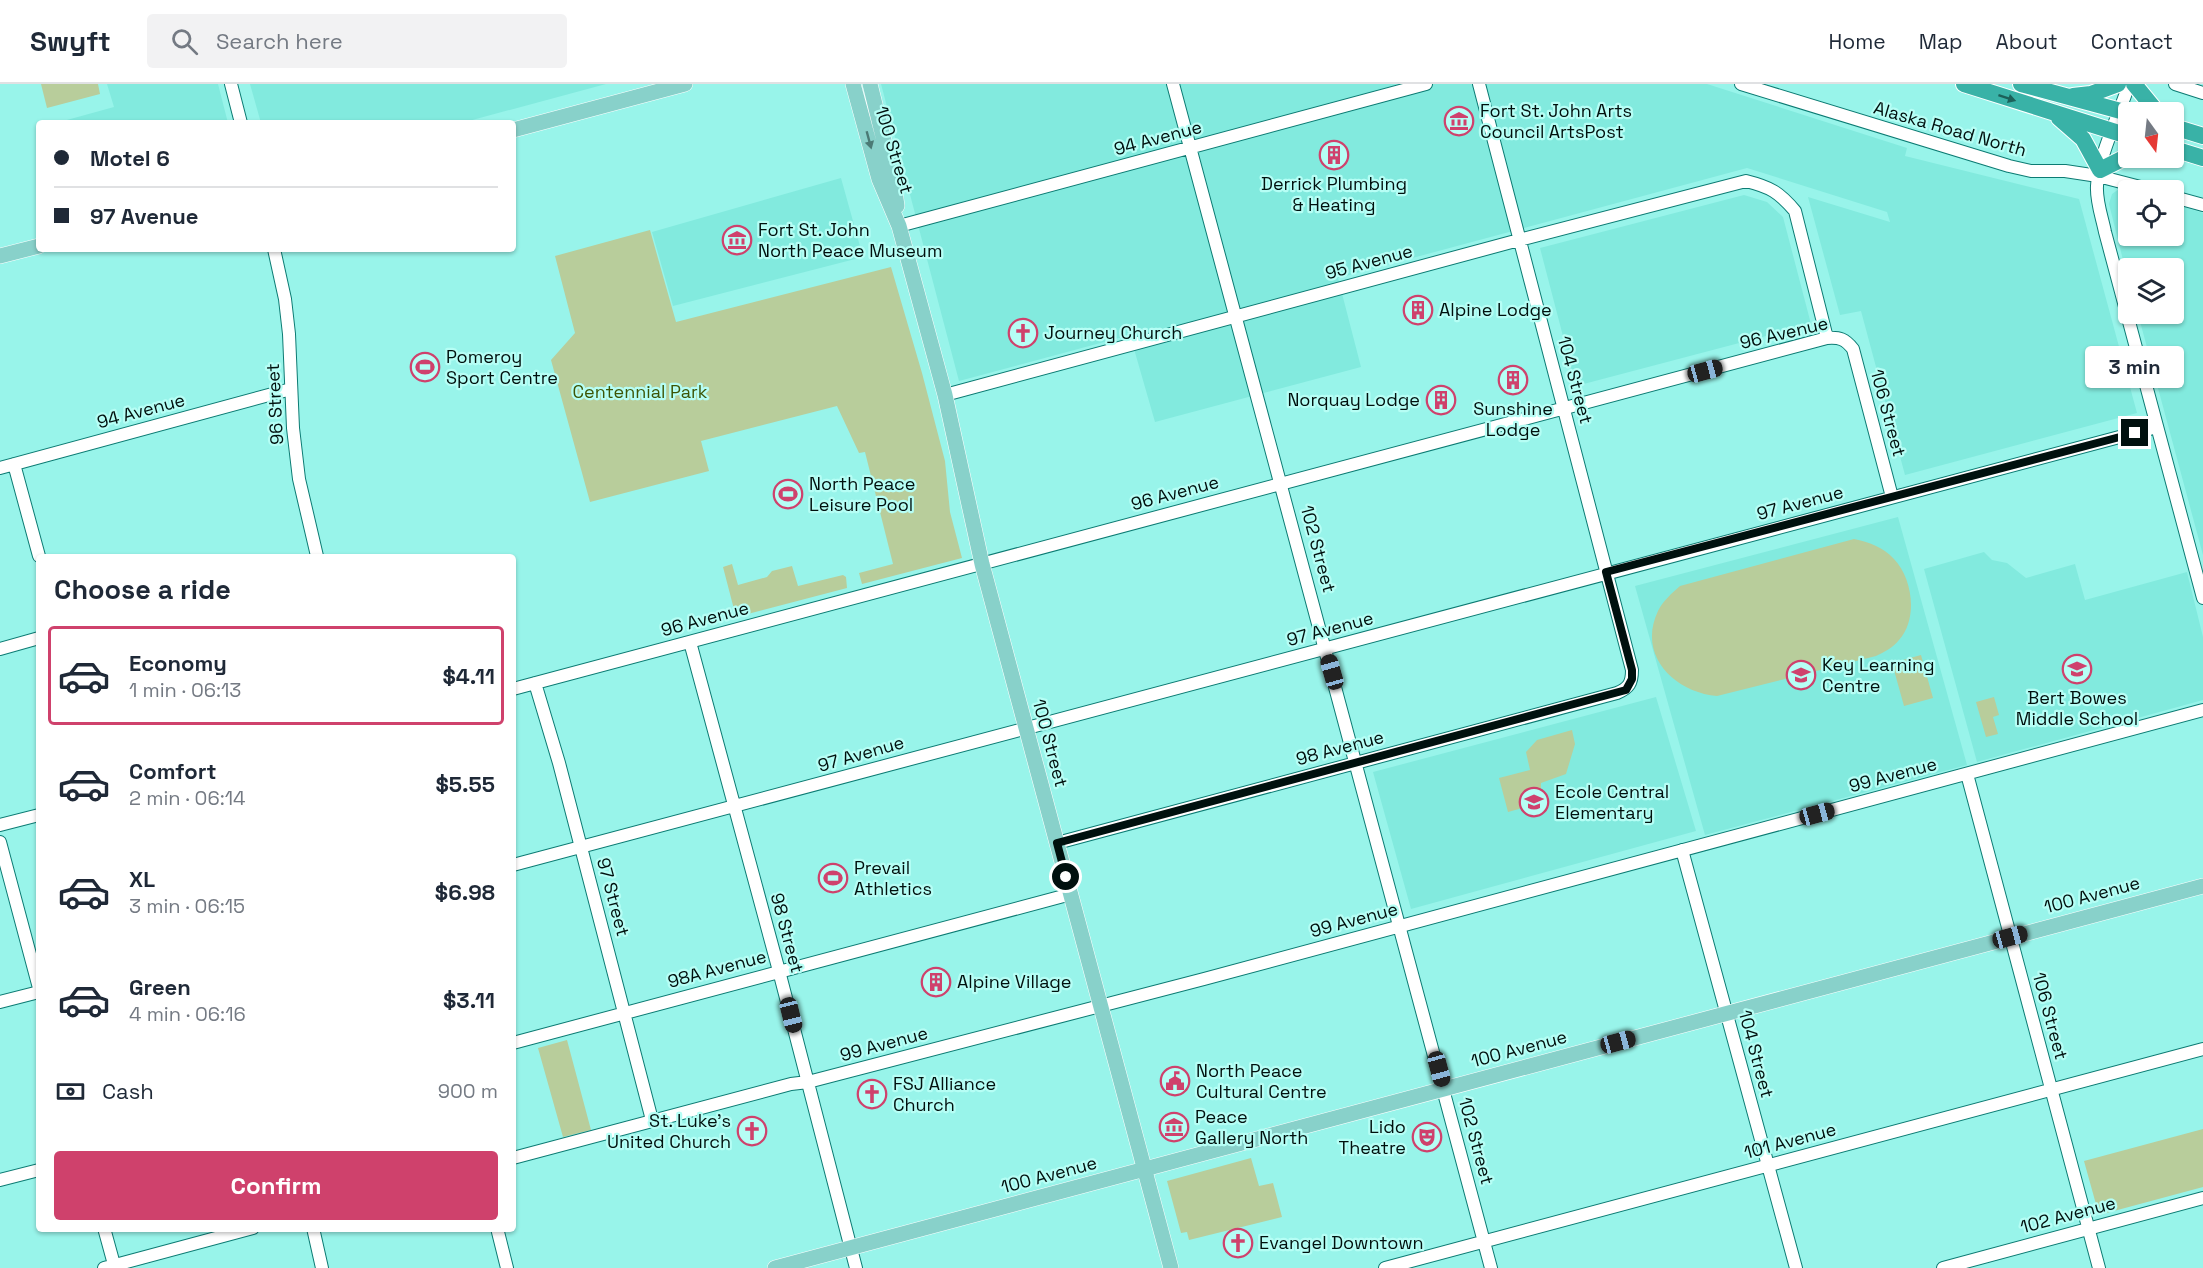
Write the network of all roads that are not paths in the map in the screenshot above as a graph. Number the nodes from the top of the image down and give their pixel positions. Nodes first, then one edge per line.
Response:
1 (231, 84) edge
2 (685, 84) edge
3 (854, 84) edge
4 (870, 84) edge
5 (1173, 84) edge
6 (1426, 84) edge
7 (1479, 84) edge
8 (1741, 84) edge
9 (1964, 84) edge
10 (2021, 84) edge
11 (2118, 84) edge
12 (2129, 84) edge
13 (2134, 84) edge
14 (2175, 84) edge
15 (2203, 93) edge
16 (2064, 97) junction
17 (2126, 102) edge
18 (2149, 102) edge
19 (2118, 110) edge
20 (2051, 112) junction
21 (240, 120) edge
22 (516, 129) edge
23 (2184, 129) edge
24 (2118, 132) edge
25 (2203, 136) edge
26 (2118, 137) edge
27 (1191, 147) junction
28 (2184, 152) edge
29 (2203, 158) edge
30 (2118, 162) edge
31 (2099, 173) junction
32 (2121, 180) edge
33 (2184, 200) edge
34 (2203, 206) edge
35 (899, 226) junction
36 (1520, 240) junction
37 (36, 247) edge
38 (275, 252) edge
39 (0, 256) edge
40 (1236, 317) junction
41 (1827, 338) junction
42 (1846, 340) joint
43 (291, 389) junction
44 (945, 395) junction
45 (1564, 408) junction
46 (2157, 427) junction
47 (14, 464) junction
48 (0, 468) edge
49 (1282, 483) junction
50 (1892, 497) junction
51 (38, 554) edge
52 (317, 554) edge
53 (982, 564) junction
54 (1606, 572) junction
55 (2203, 598) edge
56 (36, 639) edge
57 (690, 642) junction
58 (0, 649) edge
59 (1326, 649) junction
60 (535, 683) junction
61 (1630, 685) joint
62 (516, 688) edge
63 (2203, 710) edge
64 (1026, 728) junction
65 (1357, 763) junction
66 (1967, 774) junction
67 (735, 806) junction
68 (36, 816) edge
69 (0, 825) edge
70 (0, 842) edge
71 (1057, 843) junction
72 (581, 847) junction
73 (1682, 850) junction
74 (516, 864) edge
75 (2203, 885) edge
76 (1071, 894) junction
77 (1400, 926) junction
78 (2010, 937) junction
79 (779, 971) junction
80 (36, 979) edge
81 (36, 991) edge
82 (0, 1002) edge
83 (1100, 1006) junction
84 (624, 1013) junction
85 (1726, 1013) junction
86 (516, 1042) edge
87 (2203, 1049) edge
88 (808, 1082) junction
89 (1444, 1089) junction
90 (2051, 1090) junction
91 (652, 1120) junction
92 (516, 1157) edge
93 (1768, 1166) junction
94 (1144, 1169) junction
95 (36, 1171) edge
96 (0, 1180) edge
97 (2203, 1198) edge
98 (2089, 1228) junction
99 (105, 1232) edge
100 (238, 1232) edge
101 (313, 1232) edge
102 (498, 1232) edge
103 (1484, 1242) junction
104 (851, 1248) junction
105 (111, 1267) edge
106 (322, 1268) edge
107 (507, 1268) edge
108 (775, 1268) edge
109 (856, 1268) edge
110 (1171, 1268) edge
111 (1385, 1268) edge
112 (1491, 1268) edge
113 (1796, 1268) edge
114 (1943, 1268) edge
115 (2099, 1268) edge

1 - 21 street
2 - 22 main road
3 -> 35 main road, 100 Street
4 - 35 main road, 100 Street
5 - 27 street, 102 Street
6 - 27 street, 94 Avenue
7 - 36 street, 104 Street
8 - 31 street, Alaska Road North
9 -> 20 highway
10 - 16 highway
11 - 16 highway
12 - 17 street
13 - 18 highway
14 - 15 street
16 - 19 highway
20 - 24 highway
20 - 31 highway
23 - 25 highway
26 - 31 street
27 - 35 street, 94 Avenue
27 - 40 street, 102 Street
28 - 29 highway
30 - 31 highway
31 - 32 street, Alaska Road North
31 - 46 street
33 - 34 street
35 - 44 main road, 100 Street
36 - 40 street, 95 Avenue
36 - 41 street, 95 Avenue
36 - 45 street, 104 Street
37 - 39 main road
38 - 43 street, 96 Street
40 - 44 street, 95 Avenue
40 - 49 street, 102 Street
41 - 42 street, 96 Avenue
41 - 45 street, 96 Avenue
42 - 50 street, 106 Street
43 - 47 street, 94 Avenue
43 - 52 street, 96 Street
44 - 53 main road, 100 Street
45 - 49 street, 96 Avenue
45 - 54 street, 104 Street
46 - 50 street, 97 Avenue
46 - 55 street
47 - 48 street, 94 Avenue
47 - 51 street
49 - 53 street, 96 Avenue
49 - 59 street, 102 Street
50 - 54 street, 97 Avenue
53 - 57 street, 96 Avenue
53 - 64 main road, 100 Street
54 - 59 street, 97 Avenue
54 - 61 street, 104 Street
56 - 58 street
57 - 60 street, 96 Avenue
57 - 67 street, 98 Street
59 - 64 street, 97 Avenue
59 - 65 street, 102 Street
60 - 62 street, 96 Avenue
60 - 72 street, 97 Street
61 - 65 street, 98 Avenue
63 - 66 street, 99 Avenue
64 - 67 street, 97 Avenue
64 - 71 main road, 100 Street
65 - 71 street, 98 Avenue
65 - 77 street, 102 Street
66 - 73 street, 99 Avenue
66 - 78 street, 106 Street
67 - 72 street, 97 Avenue
67 - 79 street, 98 Street
68 - 69 street
70 - 80 street
71 - 76 main road, 100 Street
72 - 74 street, 97 Avenue
72 - 84 street, 97 Street
73 - 77 street, 99 Avenue
73 - 85 street, 104 Street
75 - 78 main road, 100 Avenue
76 - 79 street, 98A Avenue
76 - 83 main road, 100 Street
77 - 83 street, 99 Avenue
77 - 89 street, 102 Street
78 - 85 main road, 100 Avenue
78 - 90 street, 106 Street
79 - 84 street, 98A Avenue
79 - 88 street, 98 Street
81 - 82 street
83 - 88 street, 99 Avenue
83 - 94 main road, 100 Street
84 - 86 street, 98A Avenue
84 - 91 street, 97 Street
85 - 89 main road, 100 Avenue
85 - 93 street, 104 Street
87 - 90 street, 101 Avenue
88 - 91 street, 99 Avenue
88 - 104 street, 98 Street
89 - 94 main road, 100 Avenue
89 - 103 street, 102 Street
90 - 93 street, 101 Avenue
90 - 98 street, 106 Street
91 - 92 street, 99 Avenue
93 - 103 street, 101 Avenue
93 - 113 street, 104 Street
94 - 104 main road, 100 Avenue
94 - 110 main road, 100 Street
95 - 96 street
97 - 98 street, 102 Avenue
98 - 114 street, 102 Avenue
98 - 115 street, 106 Street
99 - 105 street
100 - 105 street
101 - 106 street
102 - 107 street
103 - 111 street, 101 Avenue
103 - 112 street, 102 Street
104 - 108 main road, 100 Avenue
104 - 109 street, 98 Street

